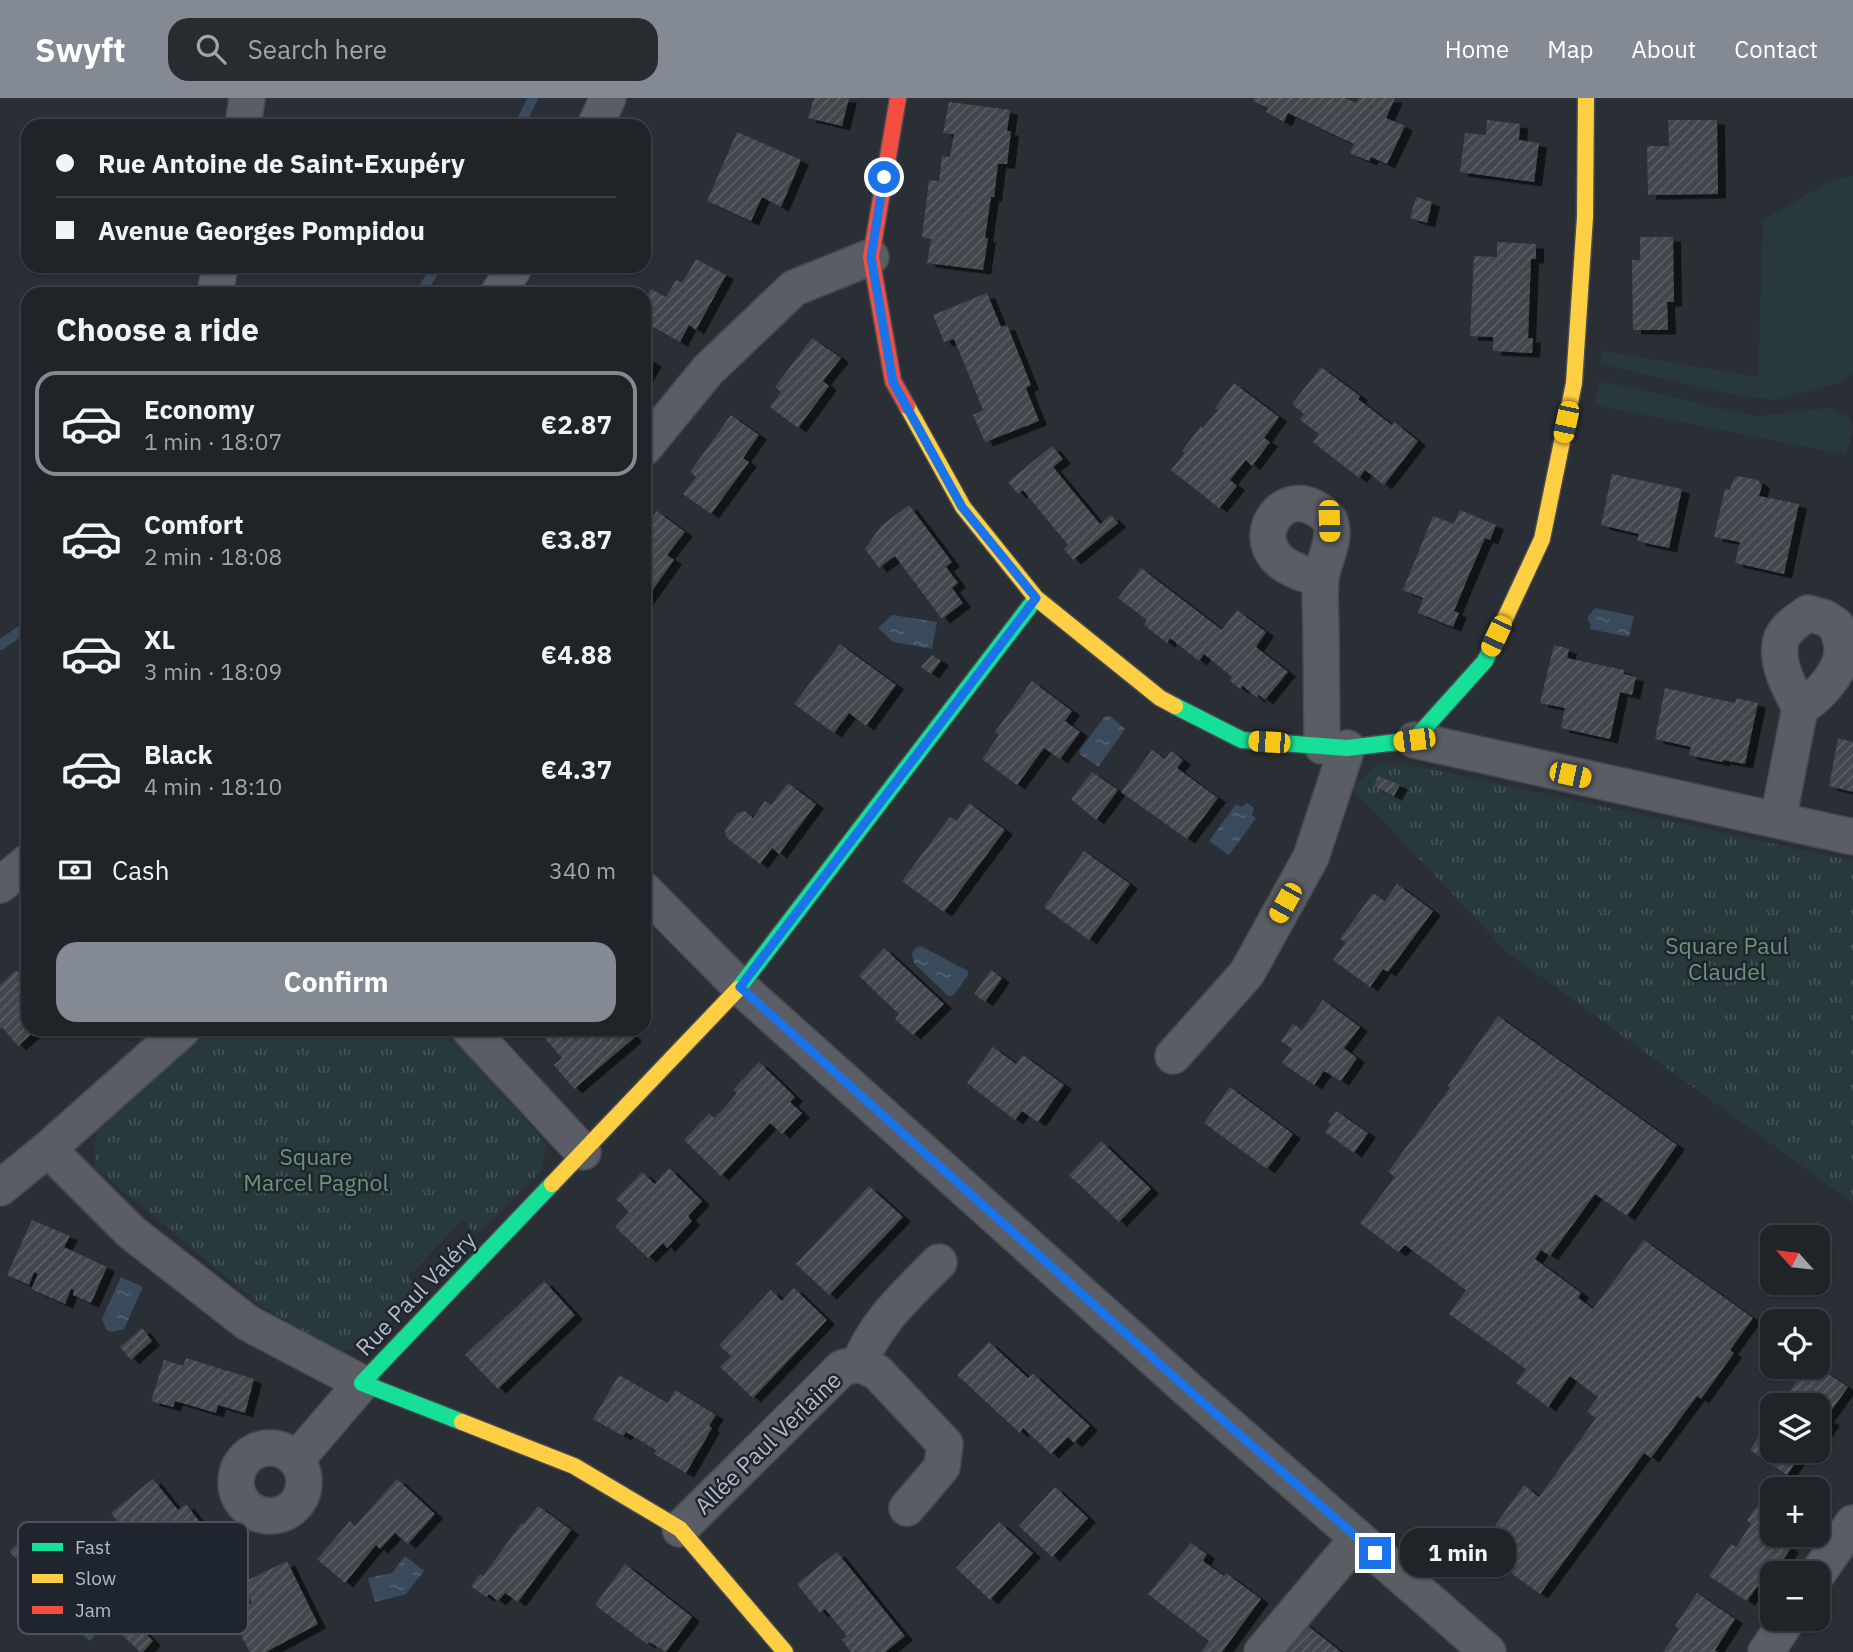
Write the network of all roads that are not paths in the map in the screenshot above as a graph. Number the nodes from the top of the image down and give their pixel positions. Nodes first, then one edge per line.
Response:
1 (247, 98) edge
2 (608, 98) edge
3 (898, 98) edge
4 (1586, 98) edge
5 (244, 119) edge
6 (598, 119) edge
7 (871, 257) junction
8 (651, 439) edge
9 (1321, 580) dead end
10 (1036, 598) junction
11 (1800, 708) dead end
12 (1414, 740) junction
13 (1335, 747) junction
14 (1778, 820) junction
15 (1853, 836) edge
16 (21, 868) edge
17 (0, 886) edge
18 (651, 898) edge
19 (740, 987) junction
20 (175, 1036) edge
21 (475, 1036) edge
22 (1173, 1056) dead end
23 (48, 1149) junction
24 (583, 1152) junction
25 (0, 1188) edge
26 (939, 1262) dead end
27 (859, 1364) junction
28 (362, 1382) junction
29 (296, 1460) dead end
30 (907, 1508) dead end
31 (1853, 1523) edge
32 (680, 1529) junction
33 (1357, 1538) junction
34 (1826, 1561) edge
35 (1780, 1631) edge
36 (772, 1647) edge
37 (1262, 1652) edge
38 (1488, 1652) edge
39 (1766, 1652) edge

1 - 5 street
2 - 6 street
3 - 7 street
4 - 12 street
7 - 8 street
7 - 10 street
9 - 13 street
10 - 13 street
10 - 19 street, Rue Paul Valéry
11 - 14 street
12 - 13 street
12 - 14 street
13 - 22 street
14 - 15 street
16 - 17 street
18 - 19 street
19 - 24 street, Rue Paul Valéry
19 - 33 street
20 - 23 street
21 - 24 street
23 - 25 street
23 - 28 street
24 - 28 street, Rue Paul Valéry
26 - 27 street, Allée Paul Verlaine
27 - 30 street, Allée Paul Verlaine
27 - 32 street, Allée Paul Verlaine
28 - 29 street
28 - 32 street, Rue Paul Valéry
31 - 34 street
32 - 36 street, Rue Paul Valéry
33 - 37 street
33 - 38 street
35 - 39 street

